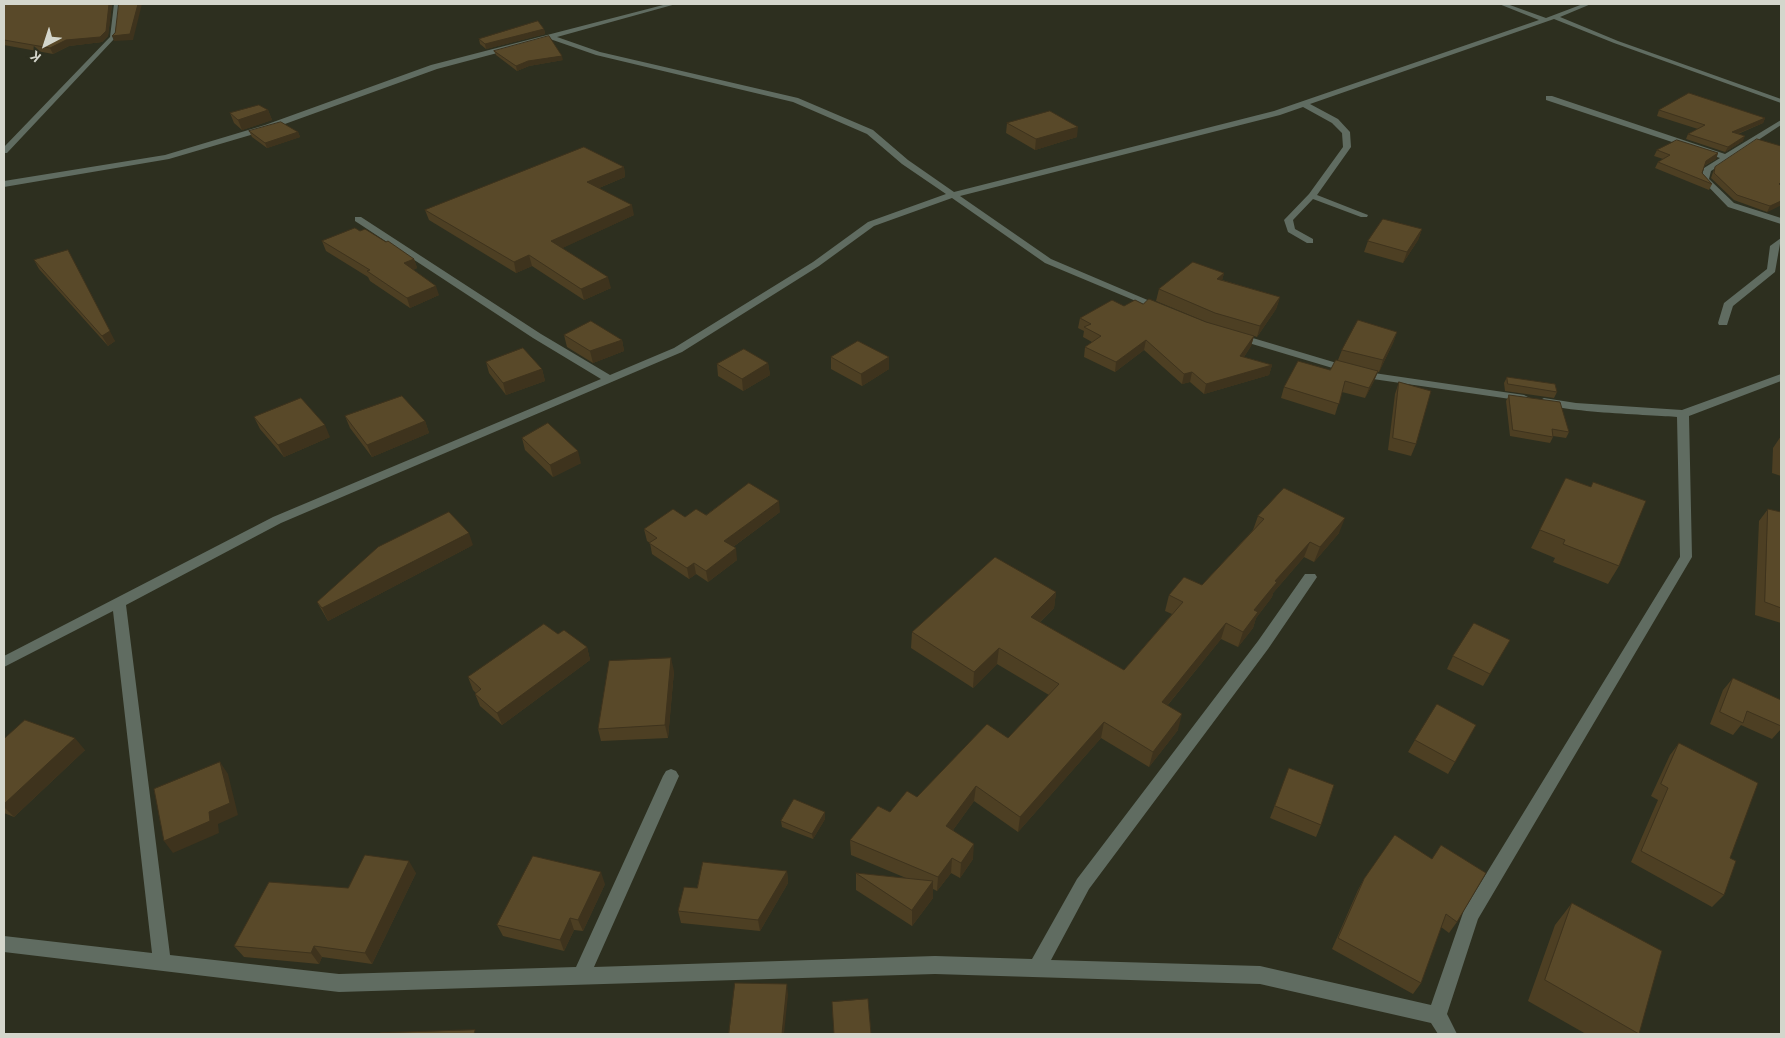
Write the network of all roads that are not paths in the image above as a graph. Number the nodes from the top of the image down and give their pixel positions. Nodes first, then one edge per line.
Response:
1 (117, 4) edge
2 (673, 4) edge
3 (1502, 4) edge
4 (1588, 4) edge
5 (1550, 18) junction
6 (549, 36) junction
7 (1548, 98) dead end
8 (1781, 101) edge
9 (1304, 104) junction
10 (1781, 122) edge
11 (4, 151) edge
12 (1725, 157) junction
13 (4, 184) edge
14 (953, 195) junction
15 (1312, 196) junction
16 (1364, 215) dead end
17 (358, 219) dead end
18 (1781, 221) edge
19 (1781, 240) edge
20 (1310, 242) dead end
21 (1172, 313) edge
22 (1723, 322) dead end
23 (1226, 334) edge
24 (1781, 377) edge
25 (609, 379) junction
26 (1683, 414) junction
27 (1310, 577) dead end
28 (119, 602) junction
29 (4, 662) edge
30 (671, 776) dead end
31 (4, 944) edge
32 (162, 962) junction
33 (1037, 968) junction
34 (581, 976) junction
35 (1437, 1015) junction
36 (1448, 1034) edge

1 - 11 street
2 - 6 street
3 - 5 street
4 - 5 street
5 - 8 street
5 - 9 street
6 - 13 street
6 - 14 street
7 - 12 street
9 - 14 street
9 - 15 street
10 - 12 street
12 - 18 street
14 - 21 street
14 - 25 street
15 - 16 street
15 - 20 street
17 - 25 street
19 - 22 street
23 - 26 street
24 - 26 street
25 - 28 street
26 - 35 street
27 - 33 street
28 - 29 street
28 - 32 street
30 - 34 street
31 - 32 street
32 - 34 street
33 - 34 street
33 - 35 street
35 - 36 street

